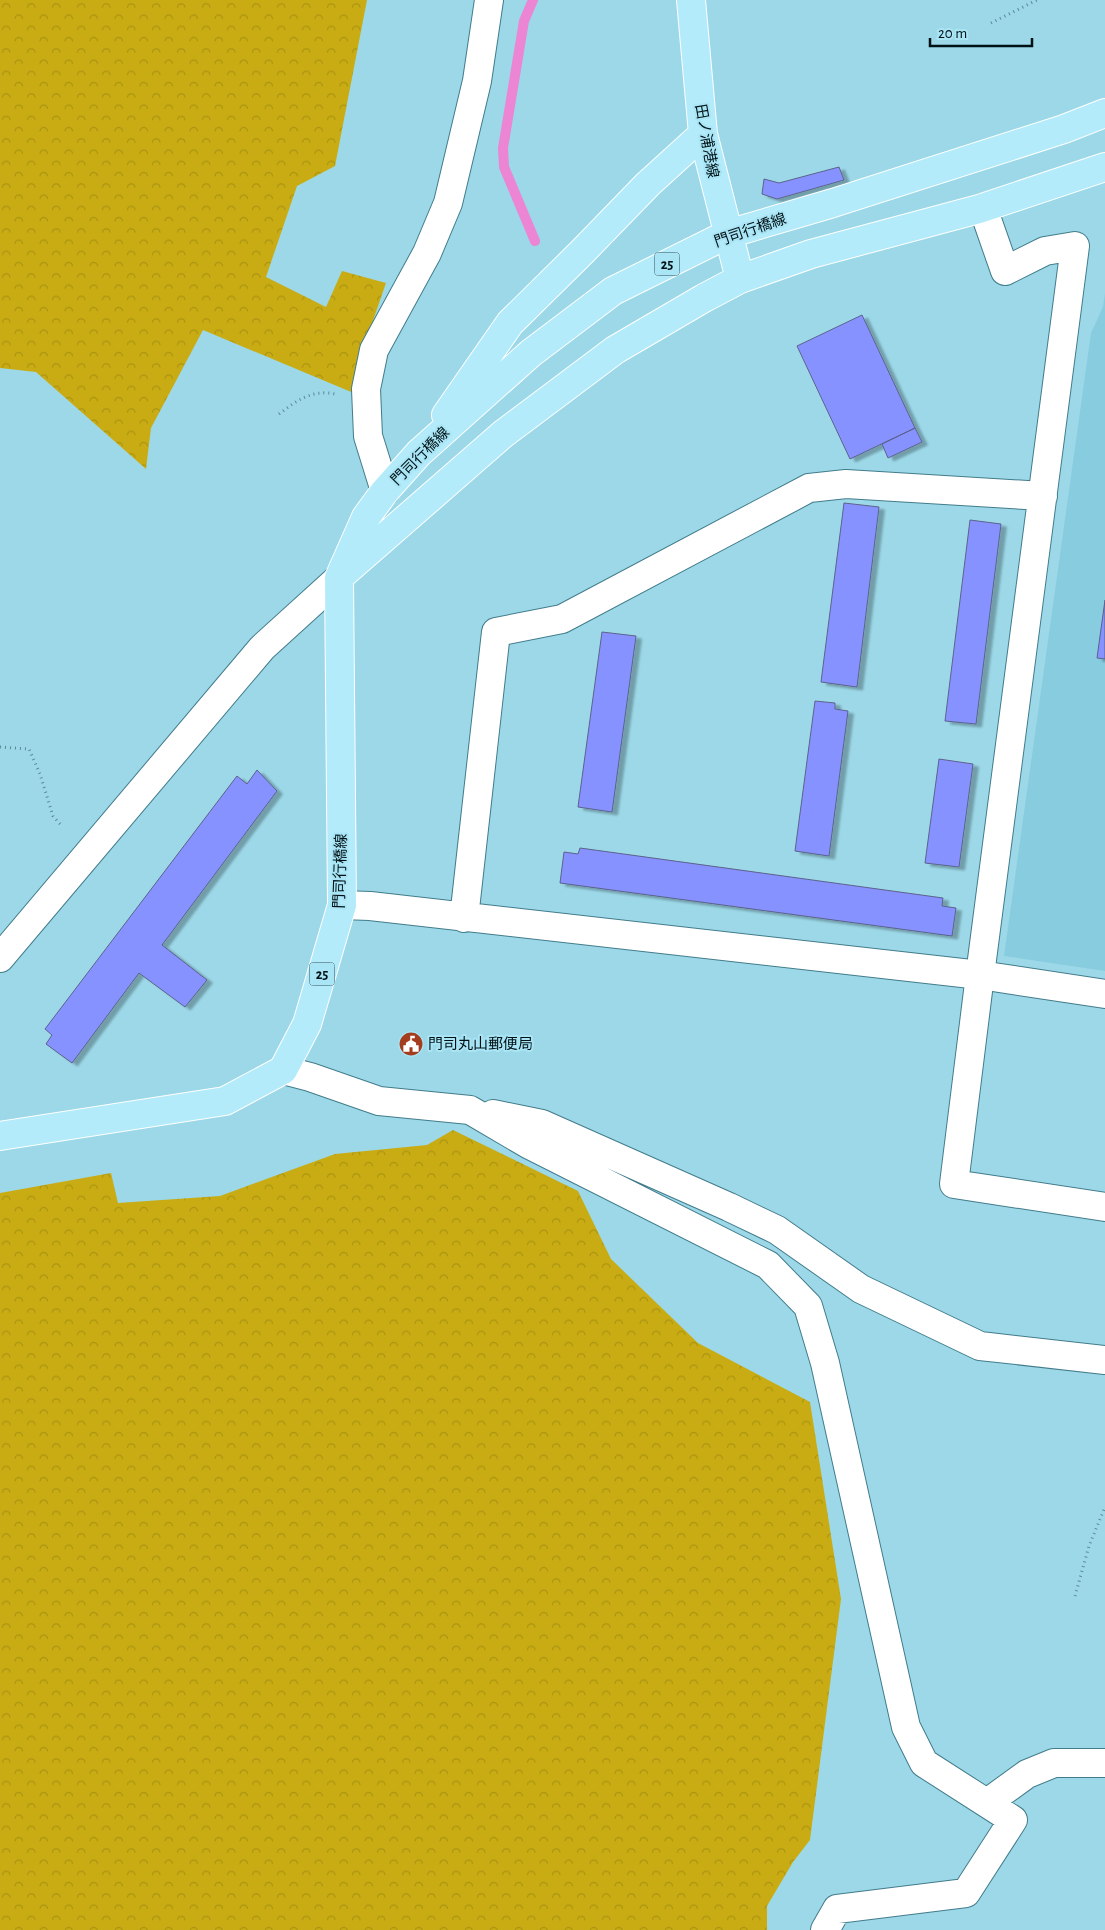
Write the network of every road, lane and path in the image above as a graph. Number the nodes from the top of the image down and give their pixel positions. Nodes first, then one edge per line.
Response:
1 (489, 0) edge
2 (691, 0) edge
3 (1037, 0) edge
4 (991, 23) dead end
5 (1105, 113) edge
6 (703, 134) junction
7 (1105, 167) edge
8 (983, 208) junction
9 (728, 234) junction
10 (740, 279) junction
11 (366, 400) junction
12 (279, 414) dead end
13 (419, 453) junction
14 (385, 491) junction
15 (1043, 496) junction
16 (339, 578) junction
17 (0, 747) edge
18 (60, 824) dead end
19 (342, 905) junction
20 (464, 918) junction
21 (0, 958) edge
22 (980, 975) junction
23 (1105, 994) edge
24 (283, 1070) junction
25 (470, 1110) junction
26 (0, 1136) edge
27 (1105, 1206) edge
28 (1105, 1360) edge
29 (1105, 1507) edge
30 (1075, 1596) dead end
31 (1105, 1763) edge
32 (987, 1803) junction
33 (826, 1930) edge

1 - 11 street
2 - 6 main road, 田ノ浦港線
3 - 4 path
5 - 9 main road, 門司行橋線 / 25
6 - 9 main road, 田ノ浦港線
6 - 13 main road
7 - 8 main road
8 - 10 main road
8 - 15 street
9 - 10 main road, 田ノ浦港線
9 - 13 main road, 門司行橋線 / 25
10 - 16 main road
11 - 12 path
11 - 14 street
13 - 14 main road, 門司行橋線 / 25
14 - 16 main road, 門司行橋線 / 25
15 - 20 street
15 - 22 street
16 - 19 main road, 門司行橋線 / 25
16 - 21 street
17 - 18 path
19 - 20 street
19 - 24 main road, 門司行橋線 / 25
20 - 22 street
22 - 23 street
22 - 27 street
24 - 25 street
24 - 26 main road
25 - 28 street
25 - 32 street
29 - 30 path
31 - 32 street
32 - 33 street

